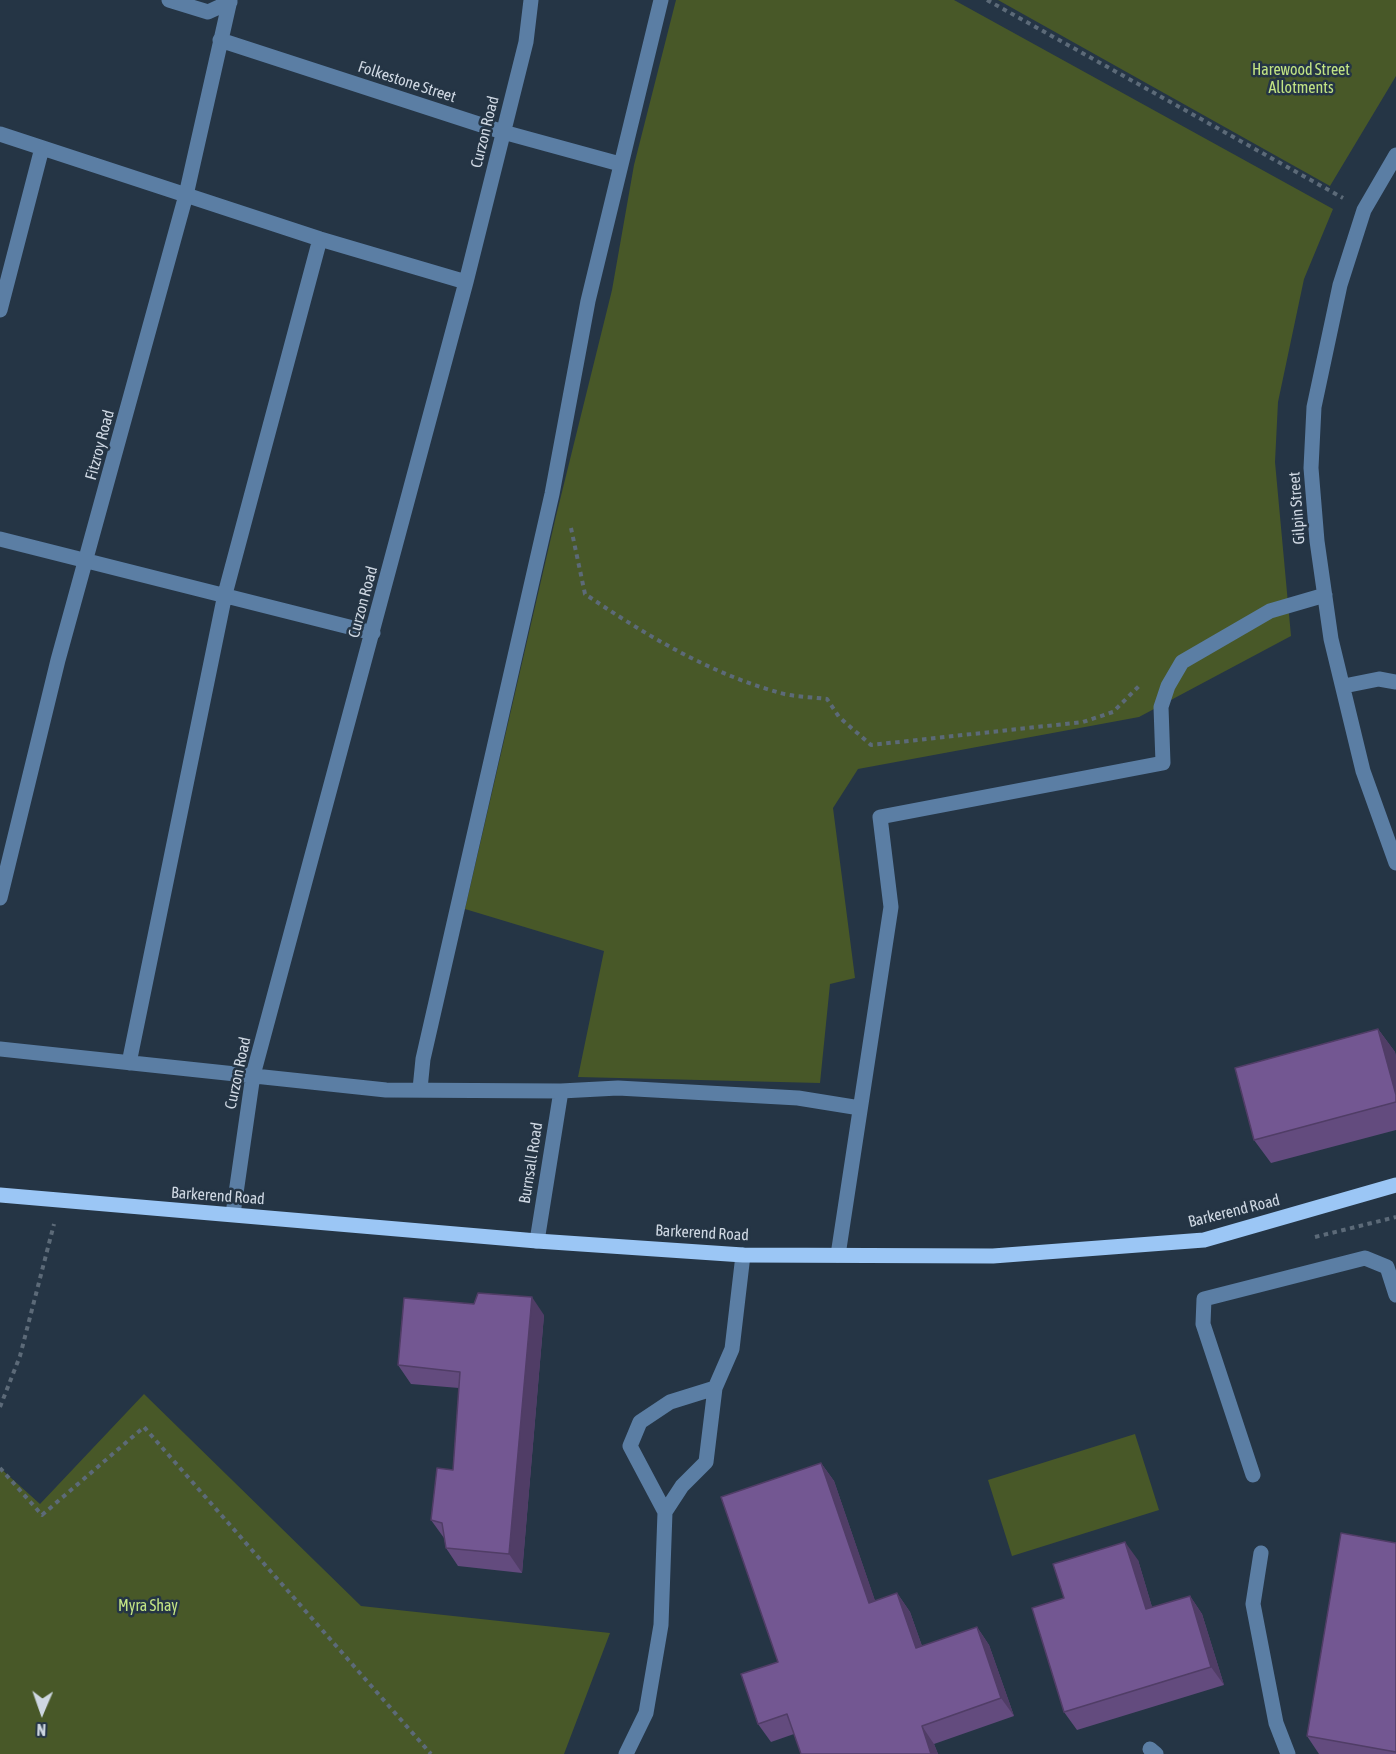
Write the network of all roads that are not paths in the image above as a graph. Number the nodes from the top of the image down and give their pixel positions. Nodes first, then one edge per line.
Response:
1 (169, 0) edge
2 (531, 0) edge
3 (661, 0) edge
4 (230, 1) edge
5 (220, 40) junction
6 (503, 132) junction
7 (0, 134) edge
8 (42, 148) junction
9 (1396, 155) edge
10 (620, 165) junction
11 (186, 195) junction
12 (320, 239) junction
13 (466, 282) junction
14 (0, 310) edge
15 (0, 539) edge
16 (87, 560) junction
17 (225, 594) junction
18 (1324, 594) junction
19 (373, 633) junction
20 (1396, 682) edge
21 (1344, 686) junction
22 (1396, 863) edge
23 (0, 898) edge
24 (0, 1048) edge
25 (129, 1063) junction
26 (254, 1075) junction
27 (420, 1089) junction
28 (561, 1091) junction
29 (860, 1108) junction
30 (1396, 1185) edge
31 (0, 1195) edge
32 (232, 1214) junction
33 (537, 1241) junction
34 (743, 1255) junction
35 (838, 1255) junction
36 (1396, 1295) edge
37 (714, 1388) junction
38 (1253, 1475) dead end
39 (665, 1512) junction
40 (1261, 1553) dead end
41 (626, 1754) edge
42 (1288, 1754) edge

1 - 4 street
2 - 6 street, Curzon Road
3 - 10 street
4 - 5 street, Fitzroy Road
5 - 6 street, Folkestone Street
5 - 11 street, Fitzroy Road
6 - 10 street, Folkestone Street
6 - 13 street, Curzon Road
7 - 8 street
8 - 11 street
8 - 14 street
9 - 18 street, Gilpin Street
10 - 27 street
11 - 12 street
11 - 16 street, Fitzroy Road
12 - 13 street
12 - 17 street
13 - 19 street, Curzon Road
15 - 16 street
16 - 17 street
16 - 23 street, Fitzroy Road
17 - 19 street
17 - 25 street
18 - 21 street, Gilpin Street
18 - 29 street
19 - 26 street, Curzon Road
20 - 21 street
21 - 22 street, Gilpin Street
24 - 25 street
25 - 26 street
26 - 27 street
26 - 32 street, Curzon Road
27 - 28 street
28 - 29 street
28 - 33 street, Burnsall Road
29 - 35 street
30 - 35 main road, Barkerend Road
31 - 32 main road, Barkerend Road
32 - 33 main road, Barkerend Road
33 - 34 main road, Barkerend Road
34 - 35 main road, Barkerend Road
34 - 37 street
36 - 38 street
37 - 39 street
37 - 39 street
39 - 41 street
40 - 42 street

